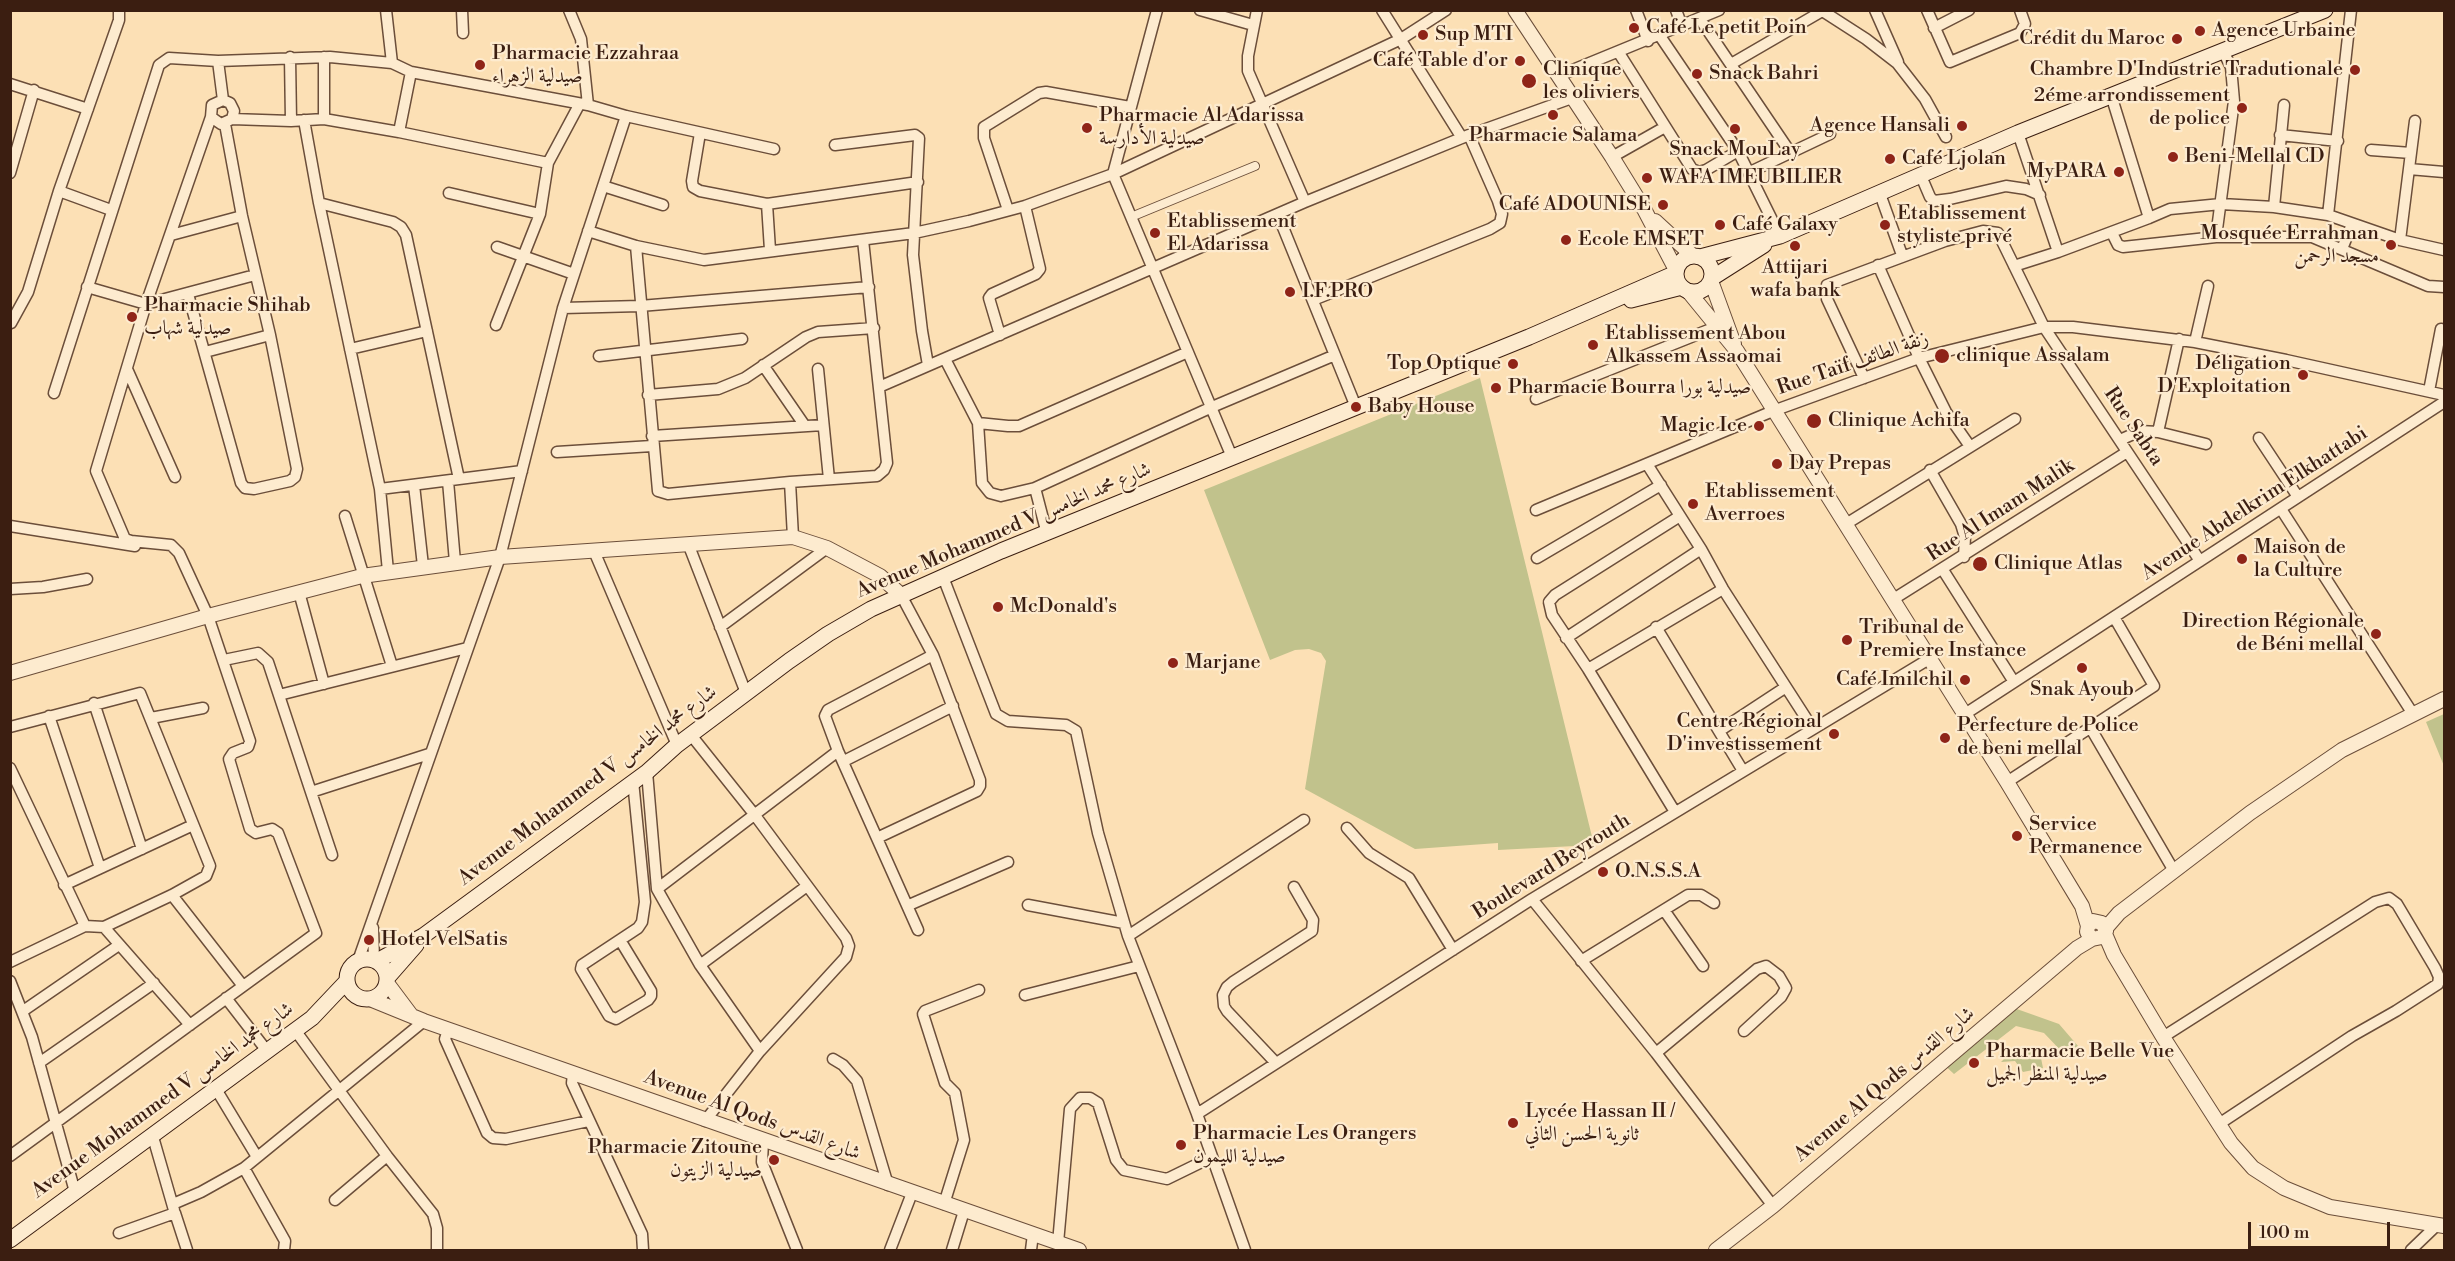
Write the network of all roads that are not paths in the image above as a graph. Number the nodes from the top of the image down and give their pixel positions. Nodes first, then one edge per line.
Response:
1 (119, 10) edge
2 (386, 10) edge
3 (462, 10) edge
4 (569, 10) edge
5 (1157, 10) edge
6 (1200, 10) edge
7 (1257, 10) edge
8 (1382, 10) edge
9 (1446, 10) edge
10 (1515, 10) edge
11 (1636, 10) edge
12 (1676, 10) edge
13 (1719, 10) edge
14 (1875, 10) edge
15 (1927, 10) edge
16 (1969, 10) edge
17 (2020, 10) edge
18 (2325, 10) edge
19 (2351, 10) edge
20 (1822, 11) edge
21 (2290, 17) edge
22 (1700, 19) junction
23 (1253, 25) junction
24 (1682, 26) junction
25 (1934, 28) junction
26 (464, 33) dead end
27 (1660, 36) junction
28 (1401, 39) junction
29 (1648, 41) junction
30 (2223, 51) junction
31 (1619, 53) junction
32 (290, 57) junction
33 (324, 57) junction
34 (218, 61) junction
35 (392, 63) junction
36 (1731, 64) junction
37 (1900, 67) junction
38 (411, 72) junction
39 (1558, 76) junction
40 (10, 84) edge
41 (34, 90) junction
42 (2111, 95) junction
43 (1572, 98) junction
44 (223, 100) junction
45 (583, 105) junction
46 (1263, 105) junction
47 (2284, 105) dead end
48 (1130, 107) junction
49 (88, 109) junction
50 (626, 116) junction
51 (211, 117) junction
52 (324, 119) junction
53 (304, 120) junction
54 (228, 121) junction
55 (291, 121) junction
56 (2415, 121) dead end
57 (1665, 127) junction
58 (399, 132) junction
59 (700, 133) junction
60 (2018, 133) junction
61 (1830, 134) dead end
62 (2280, 135) junction
63 (1465, 137) junction
64 (1946, 137) dead end
65 (2338, 141) junction
66 (835, 146) dead end
67 (774, 149) dead end
68 (2371, 150) dead end
69 (1738, 151) junction
70 (1790, 152) junction
71 (2411, 153) junction
72 (1612, 157) junction
73 (548, 163) junction
74 (1255, 166) dead end
75 (2409, 169) junction
76 (1750, 172) junction
77 (2445, 172) edge
78 (10, 173) edge
79 (1113, 174) junction
80 (1921, 176) junction
81 (918, 182) junction
82 (603, 186) junction
83 (59, 191) junction
84 (449, 193) dead end
85 (1880, 194) junction
86 (2040, 195) junction
87 (1305, 202) junction
88 (318, 203) junction
89 (766, 204) junction
90 (2221, 204) junction
91 (663, 205) dead end
92 (1025, 206) junction
93 (2274, 207) junction
94 (1644, 209) junction
95 (111, 210) junction
96 (1008, 210) junction
97 (540, 214) junction
98 (1278, 214) junction
99 (2328, 215) junction
100 (242, 216) junction
101 (1131, 217) junction
102 (2149, 218) junction
103 (2352, 224) junction
104 (588, 231) junction
105 (914, 232) junction
106 (2112, 232) junction
107 (171, 235) junction
108 (1780, 236) junction
109 (2216, 237) junction
110 (863, 240) junction
111 (2400, 240) junction
112 (636, 246) junction
113 (497, 247) dead end
114 (2342, 249) junction
115 (770, 250) junction
116 (2445, 250) edge
117 (2058, 252) junction
118 (1902, 255) junction
119 (1697, 256) junction
120 (524, 257) junction
121 (1878, 265) junction
122 (2014, 266) junction
123 (1154, 268) junction
124 (1676, 271) junction
125 (574, 274) junction
126 (255, 275) junction
127 (1712, 279) junction
128 (2208, 286) dead end
129 (87, 287) junction
130 (869, 287) junction
131 (2445, 287) edge
132 (1685, 289) junction
133 (188, 294) junction
134 (1313, 300) junction
135 (146, 304) junction
136 (640, 306) junction
137 (1599, 307) junction
138 (563, 308) junction
139 (10, 321) edge
140 (496, 325) dead end
141 (1716, 327) junction
142 (2044, 327) junction
143 (874, 328) junction
144 (2441, 329) dead end
145 (427, 330) junction
146 (270, 335) junction
147 (1000, 335) junction
148 (742, 339) dead end
149 (2179, 339) junction
150 (2195, 342) junction
151 (350, 349) junction
152 (645, 350) junction
153 (1737, 351) junction
154 (206, 352) junction
155 (1188, 352) junction
156 (1335, 355) junction
157 (599, 356) dead end
158 (1919, 358) junction
159 (945, 359) junction
160 (928, 364) junction
161 (763, 365) junction
162 (127, 369) junction
163 (818, 369) dead end
164 (1864, 378) junction
165 (879, 387) junction
166 (2429, 391) junction
167 (54, 393) dead end
168 (648, 395) junction
169 (2445, 395) edge
170 (1536, 399) dead end
171 (2445, 402) edge
172 (1212, 407) junction
173 (1356, 407) junction
174 (1773, 411) junction
175 (2015, 419) dead end
176 (978, 423) junction
177 (824, 425) junction
178 (806, 426) junction
179 (2158, 432) junction
180 (2259, 438) dead end
181 (2120, 440) junction
182 (652, 441) junction
183 (2206, 444) dead end
184 (1970, 445) junction
185 (557, 452) dead end
186 (2127, 452) junction
187 (1232, 457) junction
188 (1647, 464) junction
189 (1930, 470) junction
190 (522, 471) junction
191 (175, 477) dead end
192 (829, 479) junction
193 (453, 480) junction
194 (790, 482) junction
195 (414, 485) junction
196 (1661, 485) junction
197 (1035, 488) junction
198 (380, 489) junction
199 (2298, 497) junction
200 (2281, 509) junction
201 (1536, 510) dead end
202 (345, 516) dead end
203 (1680, 516) junction
204 (1846, 524) junction
205 (10, 526) edge
206 (1047, 534) junction
207 (793, 537) junction
208 (689, 546) junction
209 (827, 548) junction
210 (1701, 549) junction
211 (594, 551) junction
212 (179, 553) junction
213 (500, 557) junction
214 (1964, 557) junction
215 (1537, 558) dead end
216 (2200, 561) junction
217 (455, 562) junction
218 (423, 566) junction
219 (1943, 570) junction
220 (388, 571) junction
221 (362, 576) junction
222 (942, 577) junction
223 (87, 579) dead end
224 (10, 589) edge
225 (1723, 589) junction
226 (298, 592) junction
227 (901, 595) junction
228 (1893, 600) junction
229 (208, 616) junction
230 (2114, 617) junction
231 (720, 627) junction
232 (1656, 627) junction
233 (1566, 638) junction
234 (467, 648) junction
235 (933, 655) junction
236 (1929, 658) junction
237 (224, 660) junction
238 (392, 666) junction
239 (1588, 669) junction
240 (10, 673) edge
241 (2014, 682) junction
242 (324, 684) junction
243 (1786, 687) junction
244 (746, 693) junction
245 (279, 695) junction
246 (2445, 699) edge
247 (94, 704) junction
248 (953, 706) junction
249 (203, 708) dead end
250 (1965, 714) junction
251 (2414, 714) junction
252 (49, 716) junction
253 (151, 718) junction
254 (10, 727) edge
255 (2090, 727) junction
256 (1814, 729) junction
257 (1719, 731) junction
258 (691, 735) junction
259 (677, 745) junction
260 (838, 751) junction
261 (429, 754) junction
262 (844, 761) junction
263 (10, 768) edge
264 (1743, 771) junction
265 (647, 772) junction
266 (633, 781) junction
267 (2007, 782) junction
268 (311, 792) junction
269 (16, 794) edge
270 (1675, 812) junction
271 (754, 814) junction
272 (1304, 820) dead end
273 (193, 825) junction
274 (1347, 828) dead end
275 (877, 838) junction
276 (142, 849) junction
277 (332, 855) dead end
278 (1008, 862) dead end
279 (100, 868) junction
280 (2175, 871) junction
281 (64, 885) junction
282 (807, 886) junction
283 (1294, 887) dead end
284 (657, 889) junction
285 (172, 895) junction
286 (1532, 899) junction
287 (1714, 903) dead end
288 (909, 905) junction
289 (1028, 905) dead end
290 (1664, 910) junction
291 (1124, 923) junction
292 (84, 927) junction
293 (104, 927) junction
294 (918, 930) dead end
295 (2097, 930) junction
296 (423, 936) junction
297 (1128, 936) junction
298 (620, 939) junction
299 (119, 945) junction
300 (1453, 950) junction
301 (370, 961) junction
302 (1581, 961) junction
303 (10, 962) edge
304 (700, 965) junction
305 (1139, 966) junction
306 (1703, 966) dead end
307 (387, 980) junction
308 (10, 981) edge
309 (347, 981) junction
310 (154, 982) junction
311 (243, 986) junction
312 (979, 990) dead end
313 (1025, 995) dead end
314 (226, 998) junction
315 (363, 998) junction
316 (23, 1011) junction
317 (312, 1018) junction
318 (418, 1019) junction
319 (190, 1025) junction
320 (295, 1030) junction
321 (448, 1030) junction
322 (1744, 1031) dead end
323 (2163, 1036) junction
324 (267, 1051) junction
325 (760, 1051) junction
326 (1656, 1053) junction
327 (833, 1059) dead end
328 (39, 1063) junction
329 (1276, 1063) junction
330 (573, 1074) junction
331 (216, 1089) junction
332 (339, 1090) junction
333 (1197, 1114) junction
334 (57, 1121) junction
335 (588, 1121) junction
336 (705, 1121) junction
337 (2219, 1124) junction
338 (153, 1137) junction
339 (763, 1141) junction
340 (10, 1155) edge
341 (387, 1156) junction
342 (257, 1157) junction
343 (1212, 1157) junction
344 (244, 1168) junction
345 (888, 1185) junction
346 (75, 1192) junction
347 (912, 1193) junction
348 (334, 1200) dead end
349 (944, 1204) junction
350 (1773, 1206) junction
351 (174, 1209) junction
352 (964, 1211) junction
353 (2441, 1225) edge
354 (119, 1233) dead end
355 (1033, 1234) junction
356 (10, 1240) edge
357 (1058, 1243) junction
358 (187, 1251) edge
359 (284, 1251) edge
360 (438, 1251) edge
361 (643, 1251) edge
362 (797, 1251) edge
363 (890, 1251) edge
364 (952, 1251) edge
365 (1031, 1251) edge
366 (1079, 1251) edge
367 (1245, 1251) edge
368 (1716, 1251) edge
369 (2411, 1251) edge

1 - 49 street
2 - 35 street
3 - 26 street
4 - 45 street
5 - 48 street
6 - 23 street
7 - 23 street
8 - 28 street
9 - 28 street
10 - 39 street
11 - 29 street
12 - 24 street
13 - 22 street
14 - 37 street
15 - 25 street
16 - 25 street
17 - 25 street
18 - 21 main road
19 - 65 street
20 - 36 street
20 - 37 street
21 - 30 main road
22 - 24 street
22 - 36 street
23 - 46 street
24 - 27 street
27 - 29 street
27 - 69 street
28 - 46 street
28 - 63 street
29 - 31 street
30 - 42 main road
30 - 90 street
31 - 39 street
31 - 57 street
32 - 33 street
32 - 34 street
32 - 55 street
33 - 35 street
33 - 52 street
34 - 44 street
34 - 95 street
35 - 38 street
36 - 70 street
37 - 64 street
38 - 45 street
38 - 58 street
39 - 43 street
40 - 41 street
41 - 49 street
41 - 78 street
42 - 60 main road
42 - 102 street
43 - 63 street
43 - 72 street
44 - 51 street
44 - 54 street
45 - 50 street
45 - 73 street
46 - 79 street
46 - 87 street
47 - 62 street
48 - 79 street
48 - 96 street
49 - 83 street
50 - 59 street
50 - 82 street
51 - 54 street
51 - 107 street
52 - 53 street
52 - 58 street
53 - 55 street
53 - 88 street
54 - 55 street
54 - 100 street
56 - 71 street
57 - 69 street
57 - 72 street
58 - 73 street
59 - 67 street
59 - 89 street
60 - 80 main road
60 - 86 street
61 - 70 street
62 - 65 street
62 - 93 street
63 - 87 street
63 - 134 street
65 - 99 street
66 - 81 street
68 - 71 street
69 - 76 street
70 - 76 street
71 - 75 street
72 - 94 street
73 - 97 street
74 - 101 street
75 - 77 street
75 - 111 street
76 - 108 street
79 - 92 street
79 - 101 street
80 - 85 main road
80 - 86 street
81 - 89 street
81 - 105 street
82 - 91 street
82 - 104 street
83 - 95 street
83 - 139 street
84 - 97 street
85 - 108 main road
85 - 118 street
86 - 117 street
87 - 98 street
88 - 145 street
88 - 151 street
89 - 115 street
90 - 93 street
90 - 102 street
90 - 109 street
92 - 96 street
92 - 147 street
93 - 99 street
94 - 119 street
94 - 124 street
95 - 129 street
96 - 105 street
97 - 120 street
98 - 123 street
98 - 134 street
99 - 103 street
100 - 107 street
100 - 126 street
101 - 123 street
102 - 106 street
103 - 111 street
103 - 114 street
104 - 112 street
104 - 125 street
105 - 110 street
105 - 160 street
106 - 109 street
106 - 117 street
107 - 135 street
108 - 119 main road
108 - 127 main road
109 - 114 street
110 - 115 street
110 - 130 street
111 - 116 street
112 - 115 street
112 - 136 street
113 - 120 street
114 - 131 street
117 - 122 street
118 - 121 street
118 - 122 street, Rue Sabta
119 - 124 main road
119 - 127 main road
120 - 125 street
120 - 140 street
121 - 158 street
121 - 164 street
122 - 142 street, Rue Sabta
123 - 147 street
123 - 155 street
124 - 132 main road
124 - 137 main road
125 - 138 street
126 - 133 street
126 - 146 street
127 - 132 main road
127 - 153 street
128 - 150 street
129 - 135 street
129 - 167 street
130 - 136 street
130 - 143 street
132 - 137 main road
132 - 141 street
133 - 135 street
133 - 154 street
134 - 156 street
135 - 162 street
136 - 138 street
136 - 152 street
137 - 173 main road, Avenue Mohammed V شارع محمد الخامس
138 - 190 street
141 - 153 street
141 - 170 street
142 - 149 street, Rue Taïf زنقة الطائف
142 - 158 street, Rue Taïf زنقة الطائف
142 - 181 street, Rue Sabta
143 - 161 street
143 - 165 street
144 - 166 street
145 - 151 street
145 - 193 street
146 - 154 street
146 - 154 street
147 - 159 street
148 - 152 street
149 - 150 street, Rue Taïf زنقة الطائف
149 - 179 street
150 - 166 street, Rue Taïf زنقة الطائف
151 - 198 street
152 - 157 street
152 - 168 street
153 - 174 street
155 - 172 street
155 - 176 street
156 - 172 street
156 - 173 street
158 - 164 street, Rue Taïf زنقة الطائف
158 - 184 street
159 - 160 street
159 - 176 street
160 - 165 street
161 - 168 street
161 - 178 street
162 - 191 street
162 - 212 street
163 - 177 street
164 - 174 street, Rue Taïf زنقة الطائف
165 - 192 street
166 - 169 street, Rue Taïf زنقة الطائف
168 - 182 street
171 - 199 street, Avenue Abdelkrim Elkhattabi
172 - 187 street
172 - 197 street
173 - 187 main road, Avenue Mohammed V شارع محمد الخامس
174 - 188 street, Rue Taïf زنقة الطائف
174 - 204 street
175 - 184 street
176 - 197 street
177 - 178 street
177 - 192 street
178 - 182 street
179 - 181 street
179 - 183 street
180 - 199 street
181 - 186 street, Rue Sabta
182 - 185 street
182 - 194 street
184 - 189 street
186 - 214 street, Rue Al Imam Malik
186 - 216 street, Rue Sabta
187 - 206 main road, Avenue Mohammed V شارع محمد الخامس
188 - 196 street
188 - 201 street, Rue Taïf زنقة الطائف
189 - 204 street
189 - 214 street
190 - 193 street
190 - 213 street
192 - 194 street
193 - 195 street
193 - 217 street
194 - 207 street
195 - 198 street
195 - 218 street
196 - 203 street
196 - 215 street
197 - 206 street
198 - 220 street
199 - 200 street, Avenue Abdelkrim Elkhattabi
200 - 216 street, Avenue Abdelkrim Elkhattabi
200 - 251 street
202 - 221 street
203 - 210 street
203 - 233 street
204 - 228 street
205 - 212 street
206 - 222 main road, Avenue Mohammed V شارع محمد الخامس
207 - 208 street
207 - 209 street
208 - 211 street
208 - 231 street
209 - 227 street
209 - 231 street
210 - 225 street
210 - 233 street
211 - 213 street
211 - 259 street
212 - 229 street
213 - 217 street
213 - 234 street
214 - 219 street, Rue Al Imam Malik
216 - 230 street, Avenue Abdelkrim Elkhattabi
217 - 218 street
218 - 220 street
219 - 228 street, Rue Al Imam Malik
219 - 241 street
220 - 221 street
221 - 226 street
221 - 238 street
222 - 227 main road, Avenue Mohammed V شارع محمد الخامس
222 - 291 street
223 - 224 street
225 - 232 street
225 - 243 street
226 - 229 street
226 - 242 street
227 - 235 street
227 - 244 main road, Avenue Mohammed V شارع محمد الخامس
228 - 236 street
229 - 237 street
229 - 240 street
230 - 241 street, Avenue Abdelkrim Elkhattabi
230 - 255 street
231 - 244 street
232 - 239 street
232 - 257 street
233 - 239 street
234 - 238 street
234 - 261 street
235 - 248 street
235 - 260 street
236 - 250 street
236 - 256 street, Boulevard Beyrouth
237 - 245 street
237 - 311 street
238 - 242 street
239 - 270 street
241 - 250 street, Avenue Abdelkrim Elkhattabi
242 - 245 street
243 - 256 street
243 - 257 street
244 - 258 main road, Avenue Mohammed V شارع محمد الخامس
245 - 268 street
246 - 251 street, Avenue Al Qods شارع القدس
247 - 252 street
247 - 253 street
247 - 276 street
248 - 262 street
248 - 275 street
249 - 253 street
250 - 267 street
251 - 280 street, Avenue Al Qods شارع القدس
252 - 254 street
252 - 279 street
253 - 273 street
255 - 267 street
255 - 280 street
256 - 264 street, Boulevard Beyrouth
257 - 264 street
258 - 259 main road, Avenue Mohammed V شارع محمد الخامس
258 - 271 street
259 - 265 main road, Avenue Mohammed V شارع محمد الخامس
260 - 262 street
260 - 271 street
261 - 268 street
261 - 301 street
262 - 275 street
263 - 269 street
264 - 270 street, Boulevard Beyrouth
265 - 266 main road, Avenue Mohammed V شارع محمد الخامس
265 - 284 street
266 - 296 main road, Avenue Mohammed V شارع محمد الخامس
266 - 298 street
267 - 295 street
268 - 277 street
269 - 281 street
270 - 286 street, Boulevard Beyrouth
271 - 282 street
271 - 284 street
272 - 297 street
273 - 276 street
273 - 285 street
274 - 300 street
275 - 288 street
276 - 279 street
278 - 288 street
279 - 281 street
280 - 295 street, Avenue Al Qods شارع القدس
281 - 292 street
282 - 304 street
282 - 325 street
283 - 329 street
284 - 304 street
285 - 293 street
285 - 311 street
286 - 300 street, Boulevard Beyrouth
286 - 302 street
287 - 290 street
288 - 294 street
289 - 291 street
290 - 302 street
290 - 306 street
291 - 297 street
292 - 293 street
292 - 303 street
293 - 299 street
295 - 323 street
295 - 350 street, Avenue Al Qods شارع القدس
296 - 301 main road, Avenue Mohammed V شارع محمد الخامس
296 - 307 main road, Avenue Mohammed V شارع محمد الخامس
297 - 305 street
298 - 298 street
299 - 310 street
299 - 316 street
300 - 329 street, Boulevard Beyrouth
301 - 307 main road
301 - 309 main road
302 - 326 street
304 - 325 street
305 - 313 street
305 - 333 street
307 - 315 main road
307 - 318 street
308 - 316 street
309 - 315 main road
309 - 317 main road, Avenue Mohammed V شارع محمد الخامس
310 - 319 street
310 - 328 street
311 - 314 street
312 - 349 street
314 - 319 street
314 - 324 street
315 - 317 main road, Avenue Mohammed V شارع محمد الخامس
315 - 318 street, Avenue Al Qods شارع القدس
316 - 328 street
317 - 320 main road, Avenue Mohammed V شارع محمد الخامس
318 - 321 street, Avenue Al Qods شارع القدس
318 - 332 street
319 - 334 street
320 - 324 main road, Avenue Mohammed V شارع محمد الخامس
320 - 332 street
321 - 330 street, Avenue Al Qods شارع القدس
321 - 335 street
322 - 326 street
323 - 337 street
323 - 337 street
324 - 331 main road, Avenue Mohammed V شارع محمد الخامس
325 - 336 street
326 - 350 street
327 - 345 street
328 - 334 street
329 - 333 street, Boulevard Beyrouth
330 - 335 street
330 - 336 street, Avenue Al Qods شارع القدس
331 - 338 main road, Avenue Mohammed V شارع محمد الخامس
331 - 342 street
332 - 341 street
332 - 342 street
333 - 343 street
334 - 340 street
334 - 346 street
335 - 361 street
336 - 339 street, Avenue Al Qods شارع القدس
337 - 353 street
338 - 346 main road, Avenue Mohammed V شارع محمد الخامس
338 - 351 street
339 - 345 street, Avenue Al Qods شارع القدس
339 - 362 street
341 - 348 street
341 - 360 street
342 - 344 street
343 - 357 street
343 - 367 street
344 - 351 street
344 - 359 street
345 - 347 street, Avenue Al Qods شارع القدس
346 - 356 main road, Avenue Mohammed V شارع محمد الخامس
347 - 349 street, Avenue Al Qods شارع القدس
347 - 363 street
349 - 352 street, Avenue Al Qods شارع القدس
350 - 368 street, Avenue Al Qods شارع القدس
351 - 354 street
351 - 358 street
352 - 355 street, Avenue Al Qods شارع القدس
352 - 364 street
353 - 369 street
355 - 357 street, Avenue Al Qods شارع القدس
355 - 365 street
357 - 366 street, Avenue Al Qods شارع القدس

